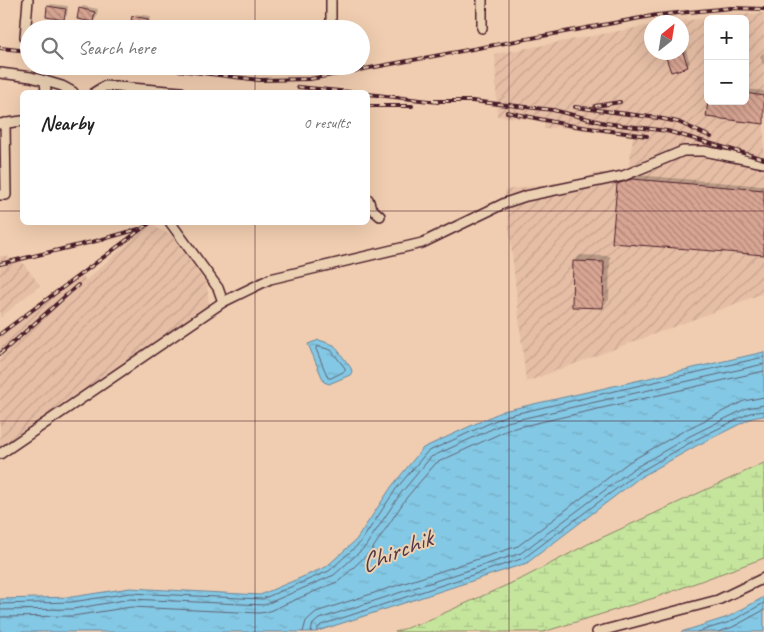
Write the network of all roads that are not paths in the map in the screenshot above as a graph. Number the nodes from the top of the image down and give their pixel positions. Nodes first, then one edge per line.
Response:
1 (28, 0) edge
2 (331, 0) edge
3 (482, 0) edge
4 (26, 20) edge
5 (331, 20) edge
6 (482, 28) dead end
7 (0, 73) edge
8 (45, 81) junction
9 (46, 90) edge
10 (69, 90) edge
11 (99, 90) edge
12 (151, 90) edge
13 (20, 121) edge
14 (3, 123) edge
15 (764, 164) edge
16 (0, 195) edge
17 (370, 205) edge
18 (380, 216) dead end
19 (172, 225) edge
20 (223, 302) junction
21 (0, 454) edge
22 (764, 578) edge
23 (597, 632) edge

1 - 4 street
2 - 5 street
3 - 6 street
7 - 8 street
8 - 9 street
8 - 10 street
11 - 12 street
13 - 14 street
14 - 16 street
15 - 20 street
17 - 18 street
19 - 20 street
20 - 21 street
22 - 23 street

